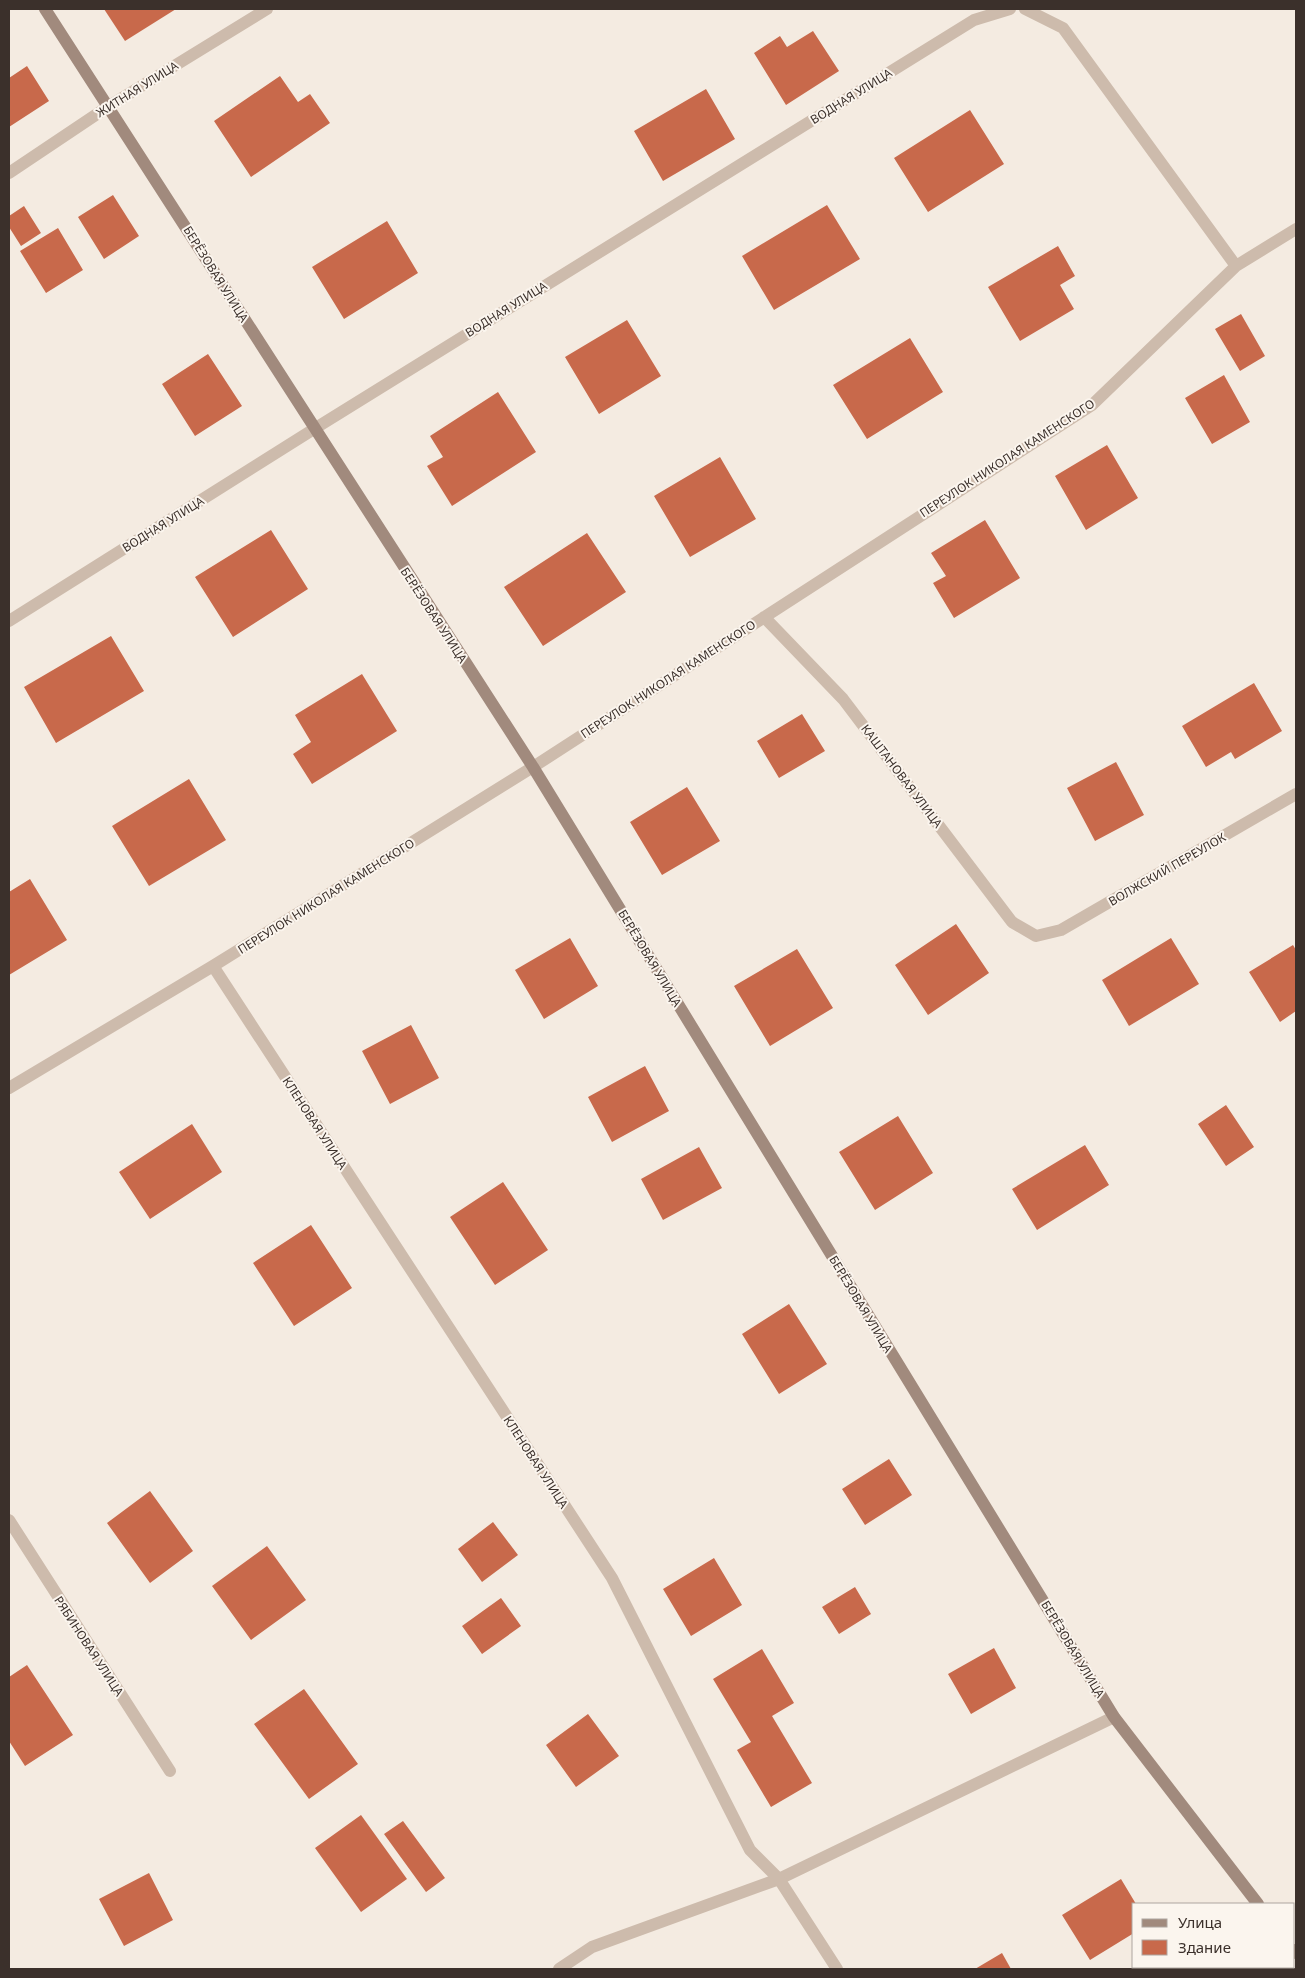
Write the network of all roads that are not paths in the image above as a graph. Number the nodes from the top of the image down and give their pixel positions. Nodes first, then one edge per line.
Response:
1 (45, 9) edge
2 (267, 9) edge
3 (1010, 9) edge
4 (1026, 9) edge
5 (109, 106) junction
6 (9, 173) edge
7 (1296, 229) edge
8 (1236, 266) junction
9 (314, 428) junction
10 (764, 617) junction
11 (9, 622) edge
12 (533, 767) junction
13 (1296, 794) edge
14 (1036, 936) joint
15 (213, 966) junction
16 (9, 1088) edge
17 (9, 1520) edge
18 (1114, 1717) junction
19 (170, 1771) dead end
20 (779, 1879) junction
21 (1257, 1903) edge
22 (559, 1969) edge
23 (836, 1969) edge

1 - 5 main road, БЕРЁЗОВАЯ УЛИЦА
2 - 5 street, ЖИТНАЯ УЛИЦА
3 - 9 street, ВОДНАЯ УЛИЦА
4 - 8 street
5 - 6 street, ЖИТНАЯ УЛИЦА
5 - 9 main road, БЕРЁЗОВАЯ УЛИЦА
7 - 8 street, ПЕРЕУЛОК НИКОЛАЯ КАМЕНСКОГО
8 - 10 street, ПЕРЕУЛОК НИКОЛАЯ КАМЕНСКОГО
9 - 11 street, ВОДНАЯ УЛИЦА
9 - 12 main road, БЕРЁЗОВАЯ УЛИЦА
10 - 12 street, ПЕРЕУЛОК НИКОЛАЯ КАМЕНСКОГО
10 - 14 street, КАШТАНОВАЯ УЛИЦА
12 - 15 street, ПЕРЕУЛОК НИКОЛАЯ КАМЕНСКОГО
12 - 18 main road, БЕРЁЗОВАЯ УЛИЦА
13 - 14 street, ВОЛЖСКИЙ ПЕРЕУЛОК
15 - 16 street, ПЕРЕУЛОК НИКОЛАЯ КАМЕНСКОГО
15 - 20 street, КЛЕНОВАЯ УЛИЦА
17 - 19 street, РЯБИНОВАЯ УЛИЦА
18 - 20 street
18 - 21 main road, БЕРЁЗОВАЯ УЛИЦА
20 - 22 street
20 - 23 street, КЛЕНОВАЯ УЛИЦА

